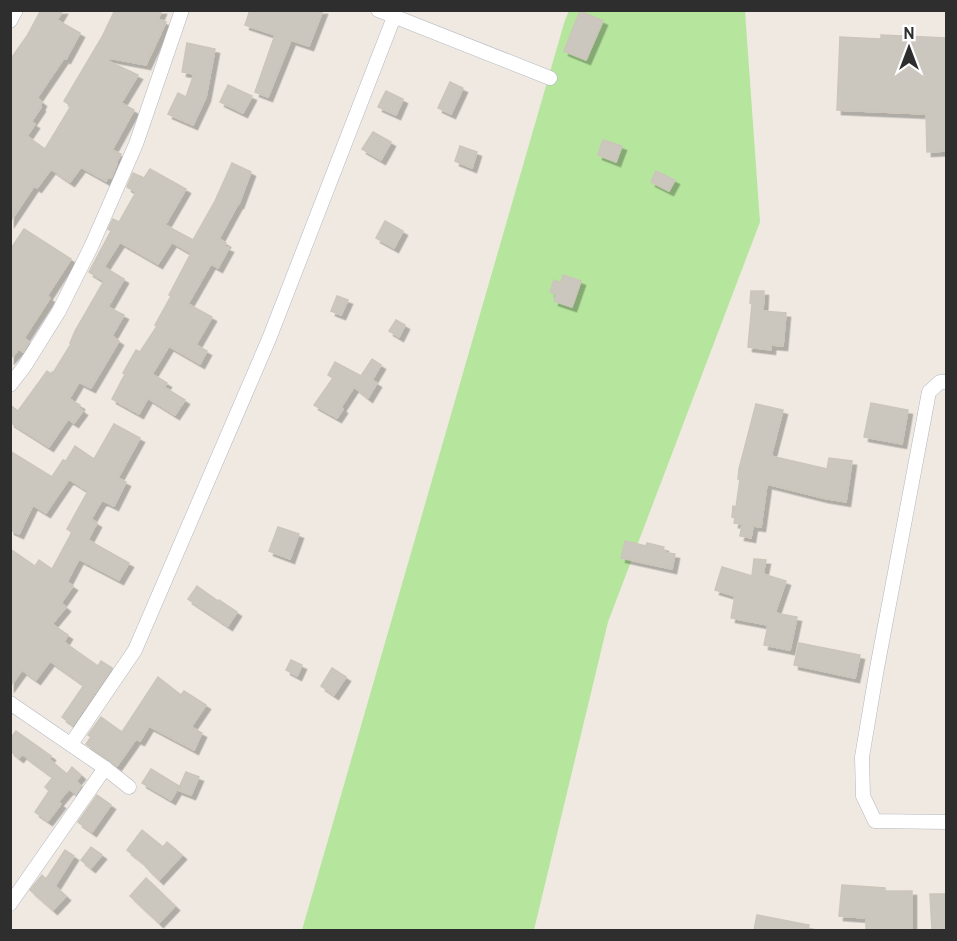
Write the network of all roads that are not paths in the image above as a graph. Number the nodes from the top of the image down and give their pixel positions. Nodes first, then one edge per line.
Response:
1 (16, 10) edge
2 (182, 10) edge
3 (378, 10) edge
4 (394, 17) junction
5 (10, 21) edge
6 (550, 78) dead end
7 (946, 382) edge
8 (10, 385) edge
9 (10, 703) edge
10 (71, 744) junction
11 (105, 768) junction
12 (129, 787) dead end
13 (946, 822) edge
14 (10, 904) edge

1 - 5 street
2 - 8 street
3 - 4 street
4 - 6 street
4 - 10 street
7 - 13 street
9 - 10 street
10 - 11 street
11 - 12 street
11 - 14 street

